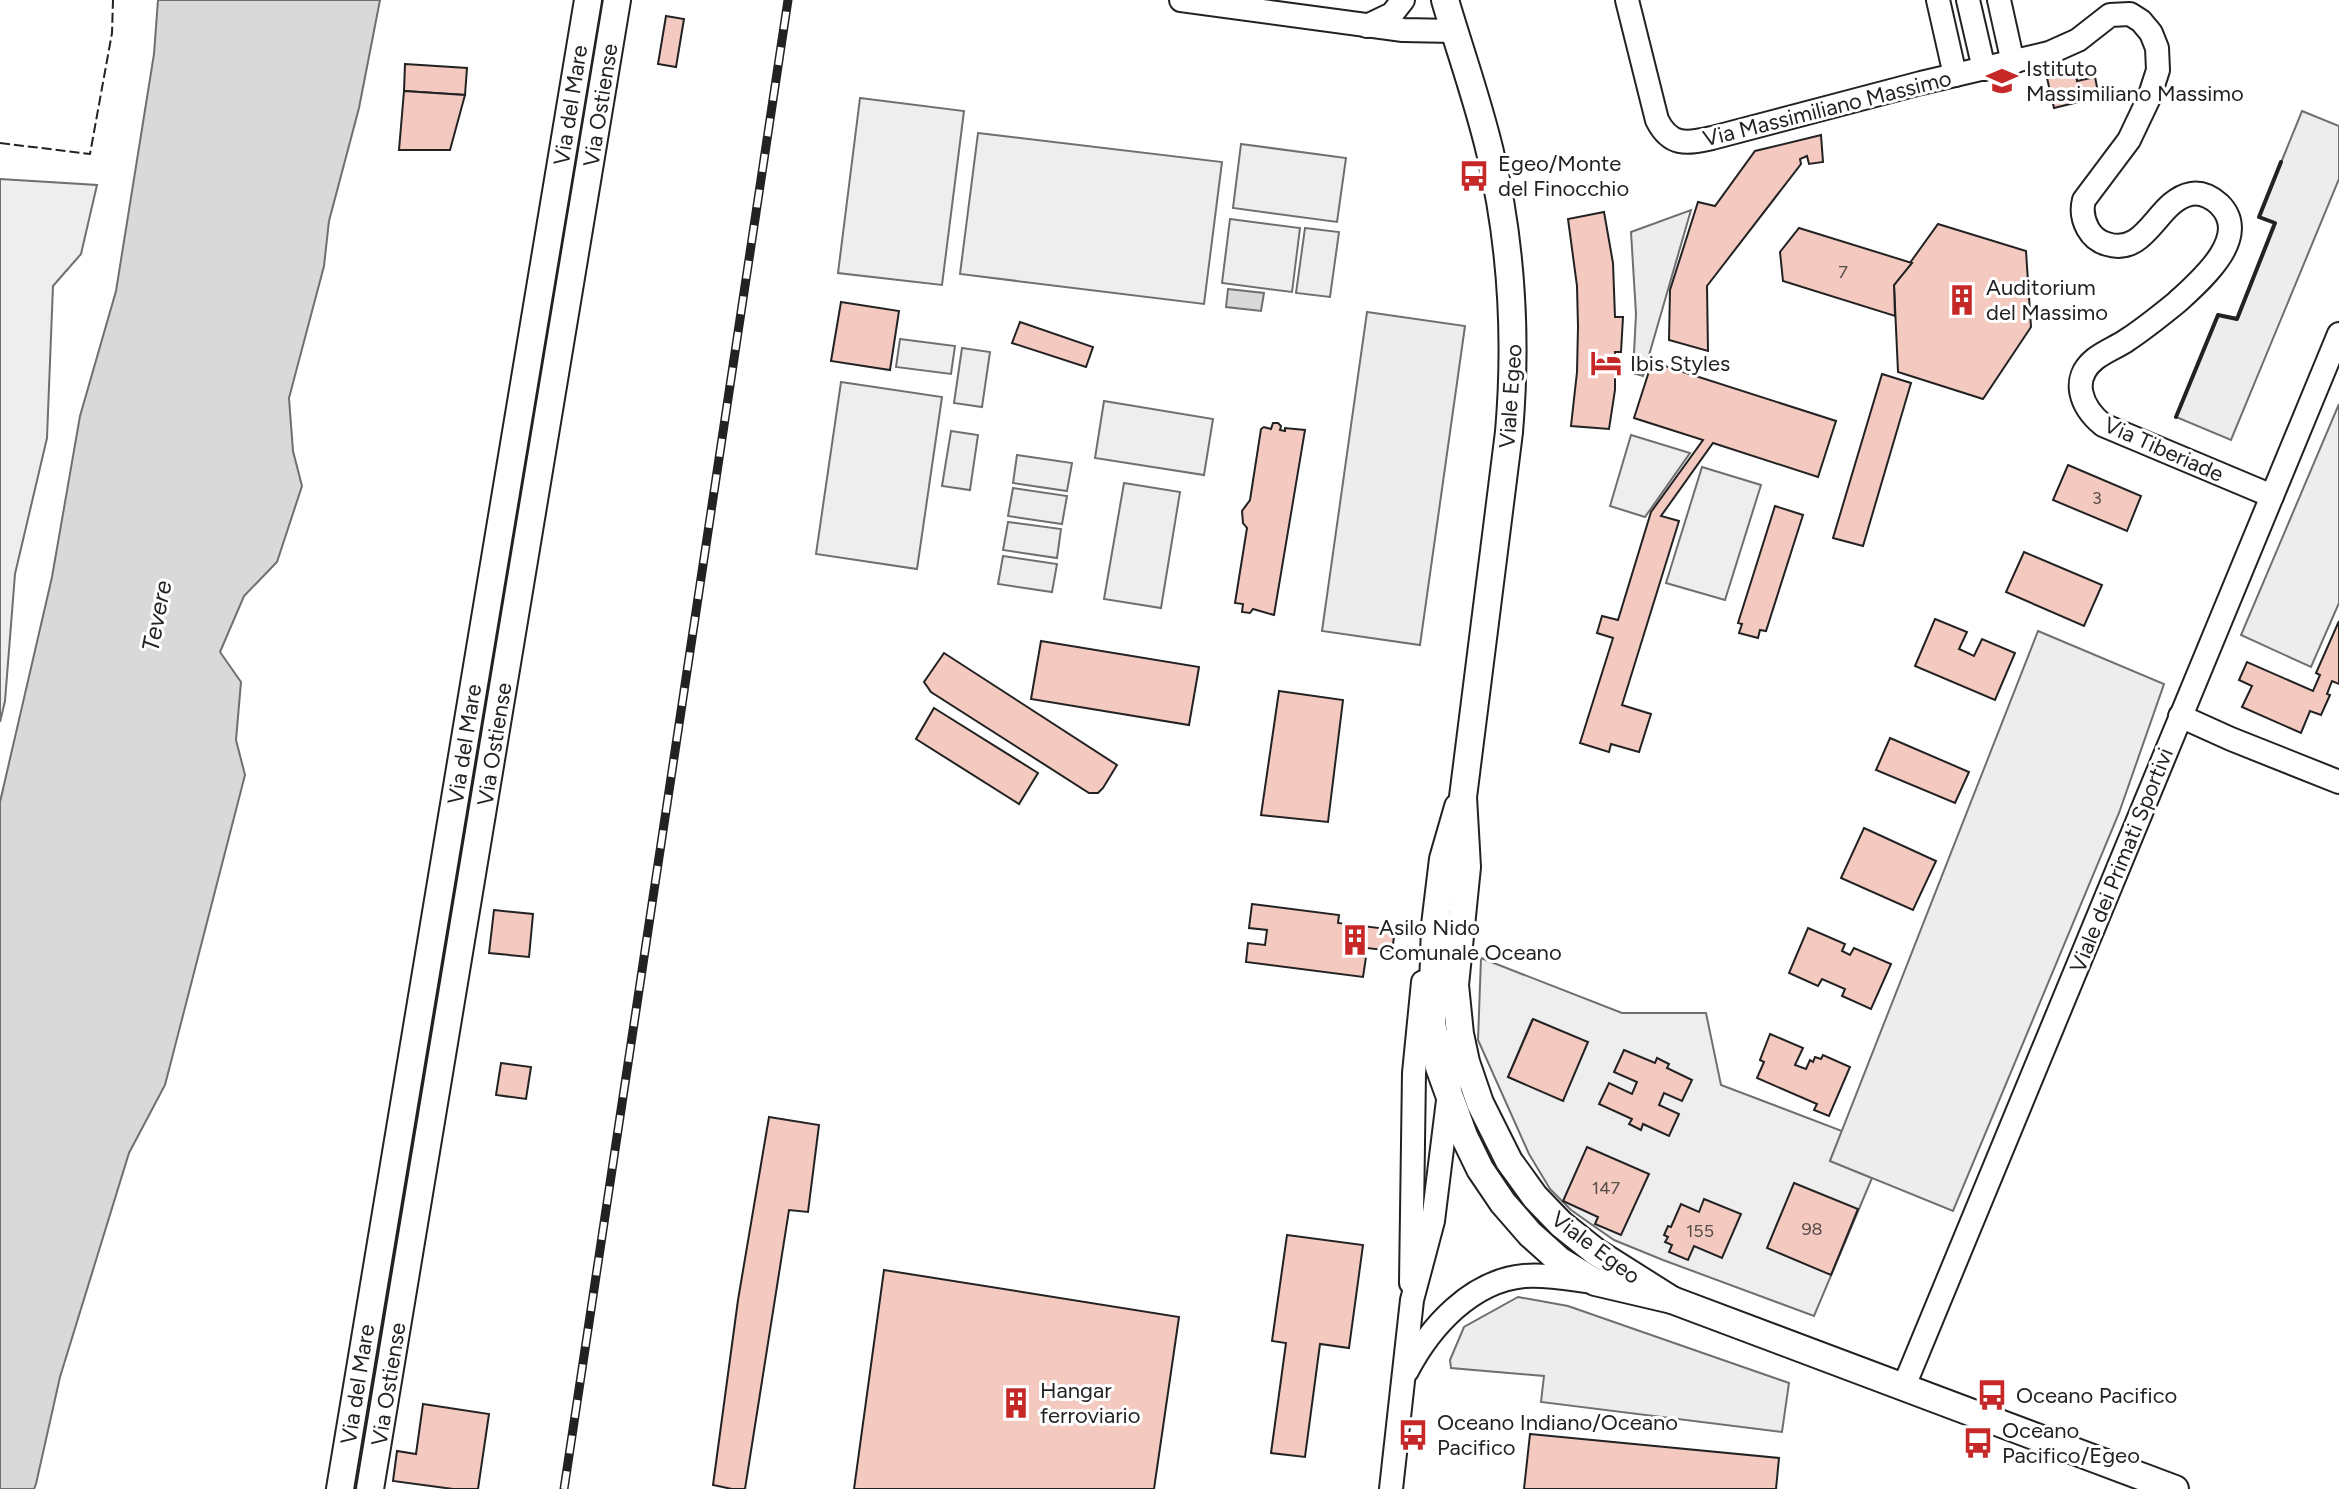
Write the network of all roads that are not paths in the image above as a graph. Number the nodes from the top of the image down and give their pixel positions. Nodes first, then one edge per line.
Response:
1 (588, 0) edge
2 (617, 0) edge
3 (1181, 0) edge
4 (1403, 0) edge
5 (1445, 0) edge
6 (1627, 0) edge
7 (1938, 0) edge
8 (1968, 0) edge
9 (1999, 0) edge
10 (1367, 26) junction
11 (1454, 31) junction
12 (2013, 63) junction
13 (1984, 69) junction
14 (1955, 75) junction
15 (2339, 334) edge
16 (2272, 496) junction
17 (2180, 716) junction
18 (2339, 782) edge
19 (1463, 797) junction
20 (1433, 938) junction
21 (1458, 1021) junction
22 (1448, 1092) junction
23 (1480, 1103) junction
24 (1415, 1135) junction
25 (1595, 1282) junction
26 (1412, 1300) junction
27 (1672, 1300) junction
28 (1403, 1380) junction
29 (1904, 1386) junction
30 (340, 1489) edge
31 (370, 1489) edge
32 (1391, 1489) edge
33 (2175, 1489) edge

1 - 30 main road, Via del Mare
2 - 31 main road, Via Ostiense
3 - 10 street
4 - 10 street
5 - 11 main road, Viale Egeo
6 - 14 street, Via Massimiliano Massimo
7 - 14 street
8 - 13 street
9 - 12 street
10 - 11 street
11 - 19 main road, Viale Egeo
12 - 13 street, Via Tiberiade
12 - 16 street, Via Tiberiade
13 - 14 street, Via Massimiliano Massimo
15 - 16 street, Viale dei Primati Sportivi
16 - 17 street, Viale dei Primati Sportivi
17 - 18 street
17 - 29 street, Viale dei Primati Sportivi
19 - 20 main road, Viale Egeo
19 - 21 main road, Viale Egeo
20 - 22 main road, Viale Egeo
20 - 24 street
21 - 22 street, Viale Egeo
21 - 23 main road, Viale Egeo
22 - 23 street
22 - 24 street
22 - 25 main road, Viale Egeo
22 - 26 street
23 - 27 main road, Viale Egeo
24 - 26 street
25 - 27 main road, Viale Egeo
25 - 28 street
26 - 28 street
27 - 29 main road, Viale Egeo
28 - 32 street
29 - 33 main road, Viale Egeo

